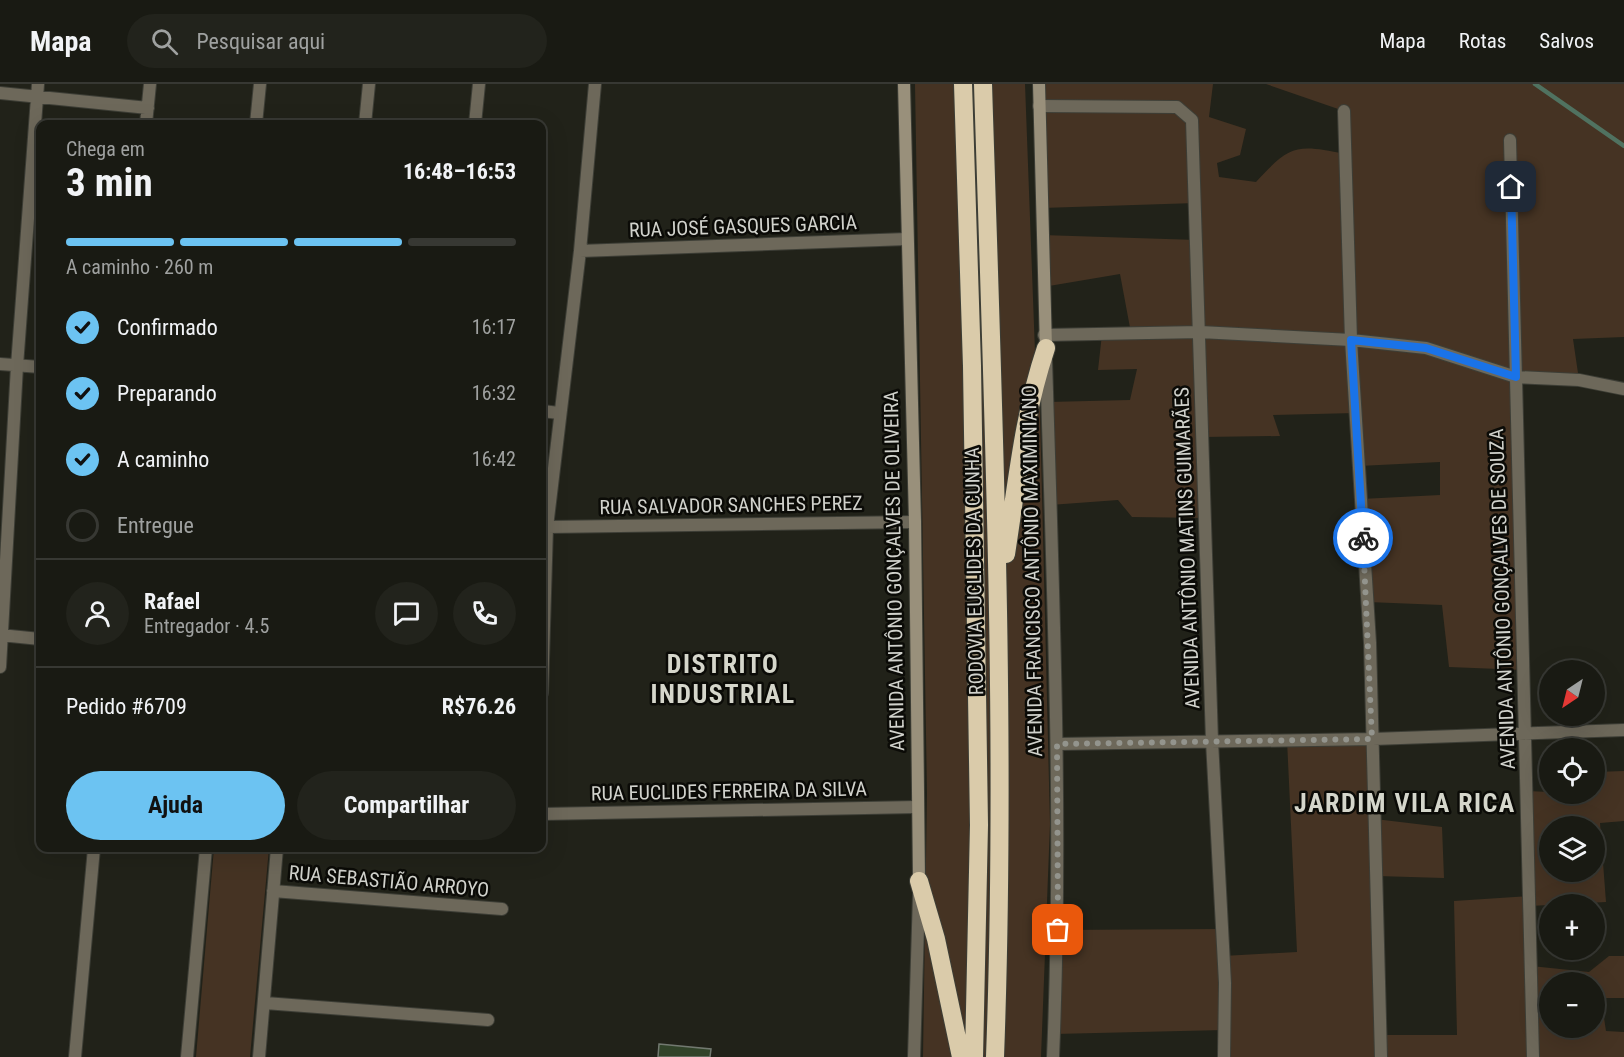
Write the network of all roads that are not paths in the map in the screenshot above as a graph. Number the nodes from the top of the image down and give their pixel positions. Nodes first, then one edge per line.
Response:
1 (38, 84) edge
2 (150, 84) edge
3 (260, 84) edge
4 (369, 84) edge
5 (479, 84) edge
6 (595, 84) edge
7 (904, 84) edge
8 (963, 84) edge
9 (982, 84) edge
10 (1039, 84) edge
11 (0, 93) edge
12 (37, 97) junction
13 (1040, 106) junction
14 (148, 108) junction
15 (1344, 111) dead end
16 (146, 120) edge
17 (256, 120) edge
18 (365, 120) edge
19 (475, 120) edge
20 (1510, 140) dead end
21 (907, 239) junction
22 (580, 251) junction
23 (1200, 332) junction
24 (1351, 340) junction
25 (1045, 341) junction
26 (0, 364) edge
27 (17, 366) junction
28 (36, 367) edge
29 (1516, 377) junction
30 (1624, 389) edge
31 (546, 411) edge
32 (559, 413) junction
33 (915, 522) junction
34 (547, 527) junction
35 (546, 559) edge
36 (998, 591) junction
37 (1, 635) edge
38 (36, 639) edge
39 (0, 667) edge
40 (1624, 730) edge
41 (1525, 732) junction
42 (1372, 739) junction
43 (1212, 741) junction
44 (1057, 744) junction
45 (917, 807) junction
46 (546, 814) edge
47 (94, 852) edge
48 (206, 852) edge
49 (277, 852) edge
50 (919, 881) junction
51 (273, 891) junction
52 (502, 909) dead end
53 (265, 1003) junction
54 (488, 1020) dead end
55 (75, 1057) edge
56 (188, 1057) edge
57 (259, 1057) edge
58 (914, 1057) edge
59 (961, 1057) edge
60 (974, 1057) edge
61 (995, 1057) edge
62 (1053, 1057) edge
63 (1224, 1057) edge
64 (1381, 1057) edge
65 (1533, 1057) edge

1 - 12 street
2 - 14 street
3 - 17 street
4 - 18 street
5 - 19 street
6 - 22 street
7 - 21 main road, AVENIDA ANTÔNIO GONÇALVES DE OLIVEIRA
8 - 60 highway, RODOVIA EUCLIDES DA CUNHA
9 - 36 highway, RODOVIA EUCLIDES DA CUNHA
10 - 13 main road, AVENIDA FRANCISCO ANTÔNIO MAXIMINIANO
11 - 12 street
12 - 14 street
12 - 27 street
13 - 23 street, AVENIDA ANTÔNIO MATINS GUIMARÃES
13 - 25 main road, AVENIDA FRANCISCO ANTÔNIO MAXIMINIANO
14 - 16 street
15 - 24 street
20 - 29 street, AVENIDA ANTÔNIO GONÇALVES DE SOUZA
21 - 22 street, RUA JOSÉ GASQUES GARCIA
21 - 33 main road, AVENIDA ANTÔNIO GONÇALVES DE OLIVEIRA
22 - 32 street
23 - 24 street
23 - 25 street
23 - 43 street, AVENIDA ANTÔNIO MATINS GUIMARÃES
24 - 29 street
24 - 42 street
25 - 36 highway
25 - 44 street, AVENIDA FRANCISCO ANTÔNIO MAXIMINIANO
26 - 27 street
27 - 28 street
27 - 37 street
29 - 30 street
29 - 41 street, AVENIDA ANTÔNIO GONÇALVES DE SOUZA
31 - 32 street
32 - 34 street
33 - 34 street, RUA SALVADOR SANCHES PEREZ
33 - 45 main road, AVENIDA ANTÔNIO GONÇALVES DE OLIVEIRA
34 - 35 street
36 - 61 highway, RODOVIA EUCLIDES DA CUNHA
37 - 38 street
37 - 39 street
40 - 41 street
41 - 42 street
41 - 65 street, AVENIDA ANTÔNIO GONÇALVES DE SOUZA
42 - 43 street
42 - 64 street
43 - 44 street
43 - 63 street, AVENIDA ANTÔNIO MATINS GUIMARÃES
44 - 62 street, AVENIDA FRANCISCO ANTÔNIO MAXIMINIANO
45 - 46 street, RUA EUCLIDES FERREIRA DA SILVA
45 - 50 main road, AVENIDA ANTÔNIO GONÇALVES DE OLIVEIRA
47 - 55 street
48 - 56 street
49 - 51 street
50 - 58 street, AVENIDA ANTÔNIO GONÇALVES DE OLIVEIRA
50 - 59 highway
51 - 52 street, RUA SEBASTIÃO ARROYO
51 - 53 street
53 - 54 street
53 - 57 street

